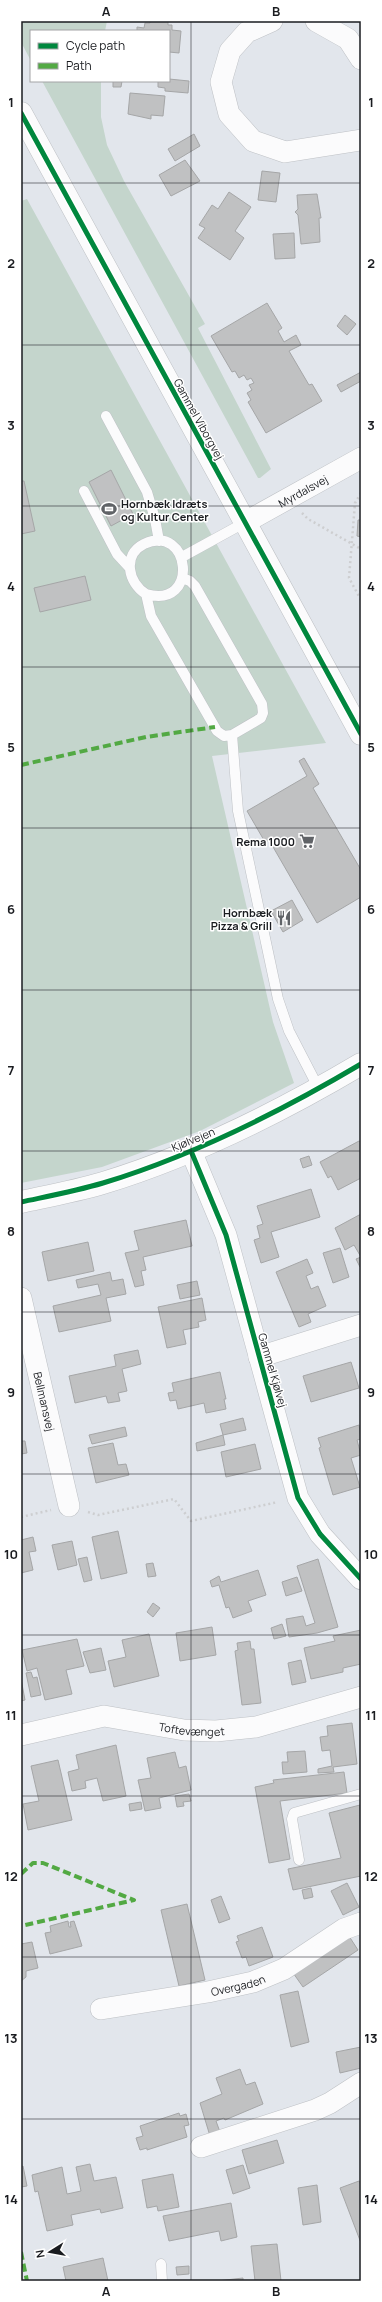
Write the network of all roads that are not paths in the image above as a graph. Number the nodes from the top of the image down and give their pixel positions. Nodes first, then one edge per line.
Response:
1 (272, 21) edge
2 (316, 21) edge
3 (361, 59) edge
4 (21, 113) edge
5 (361, 140) edge
6 (106, 416) dead end
7 (361, 458) edge
8 (84, 491) dead end
9 (244, 523) junction
10 (159, 541) junction
11 (182, 557) junction
12 (129, 567) junction
13 (182, 578) junction
14 (146, 594) junction
15 (361, 734) edge
16 (232, 735) junction
17 (361, 1064) edge
18 (319, 1089) junction
19 (191, 1151) junction
20 (21, 1202) edge
21 (21, 1298) edge
22 (361, 1325) edge
23 (259, 1358) junction
24 (69, 1506) road end
25 (361, 1579) edge
26 (361, 1697) edge
27 (21, 1735) edge
28 (361, 1794) edge
29 (299, 1860) dead end
30 (361, 1923) edge
31 (100, 2009) dead end
32 (361, 2083) edge
33 (201, 2147) dead end
34 (161, 2264) dead end
35 (162, 2281) edge

1 - 5 street
2 - 3 street
4 - 9 main road, Gammel Viborgvej
6 - 10 lane
7 - 9 street, Myrdalsvej
8 - 12 lane
9 - 11 lane
9 - 15 main road, Gammel Viborgvej
10 - 11 lane
10 - 12 lane
11 - 13 lane
12 - 14 lane
13 - 14 lane
13 - 16 lane
14 - 16 lane
16 - 18 lane
17 - 18 main road, Kjølvejen
18 - 19 main road, Kjølvejen
19 - 20 main road, Kjølvejen
19 - 23 street, Gammel Kjølvej
21 - 24 street, Bellmansvej
22 - 23 street
23 - 25 street, Gammel Kjølvej
26 - 27 street, Toftevænget
28 - 29 lane
30 - 31 street, Overgaden
32 - 33 street
34 - 35 lane

